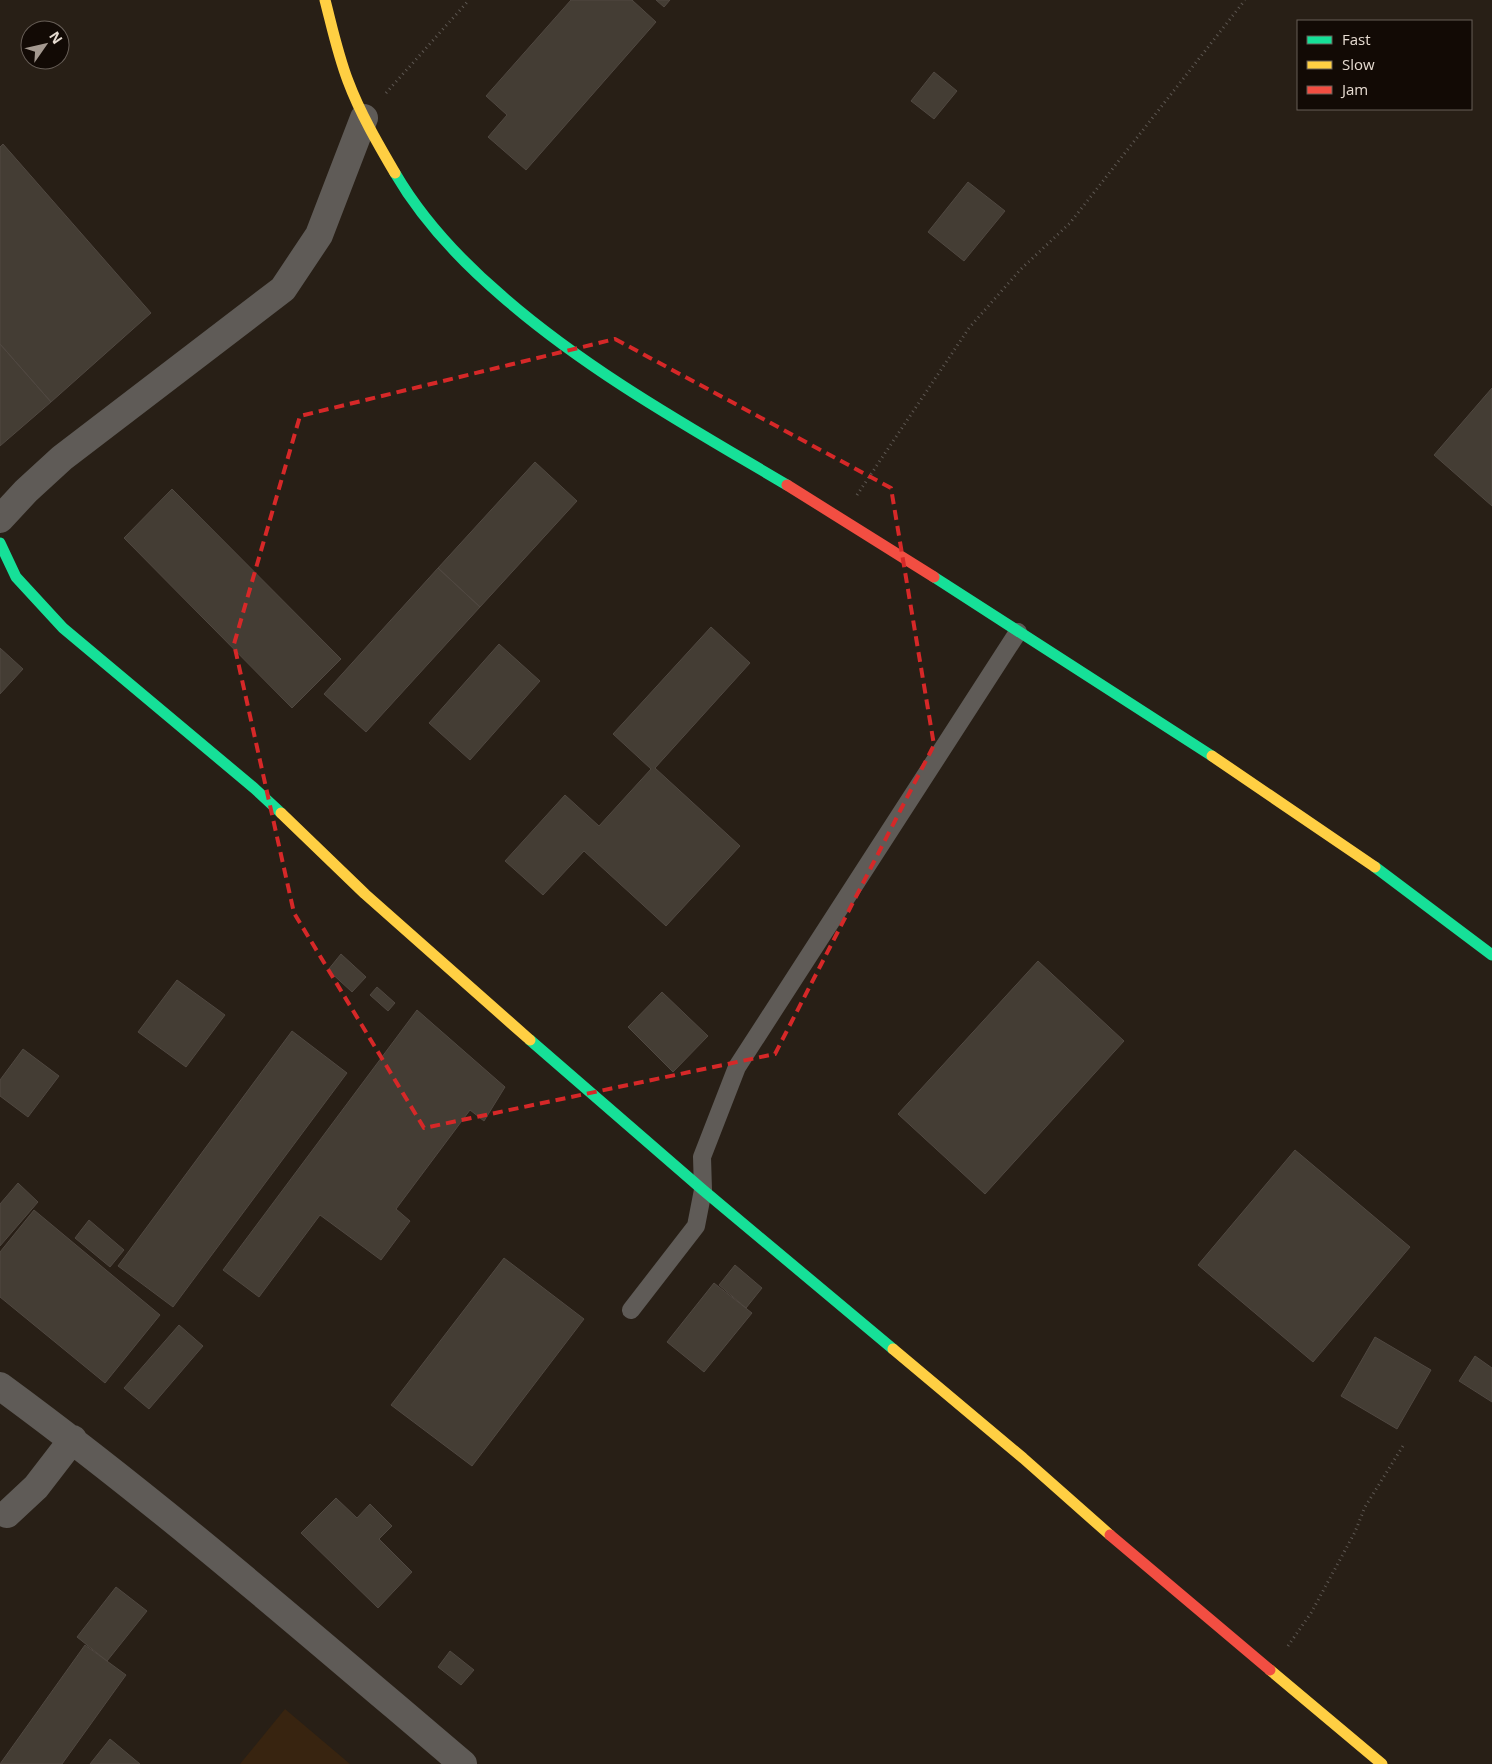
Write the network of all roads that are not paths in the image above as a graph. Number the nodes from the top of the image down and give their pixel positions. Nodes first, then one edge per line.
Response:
1 (325, 0) edge
2 (364, 118) junction
3 (0, 519) edge
4 (0, 543) edge
5 (1018, 632) junction
6 (1492, 955) edge
7 (703, 1190) junction
8 (630, 1310) dead end
9 (0, 1386) edge
10 (73, 1439) junction
11 (7, 1514) dead end
12 (462, 1764) edge
13 (1382, 1764) edge

1 - 2 street
2 - 3 street
2 - 5 street
4 - 7 street
5 - 6 street
5 - 7 lane
7 - 8 lane
7 - 13 street
9 - 10 street
10 - 11 street
10 - 12 street

